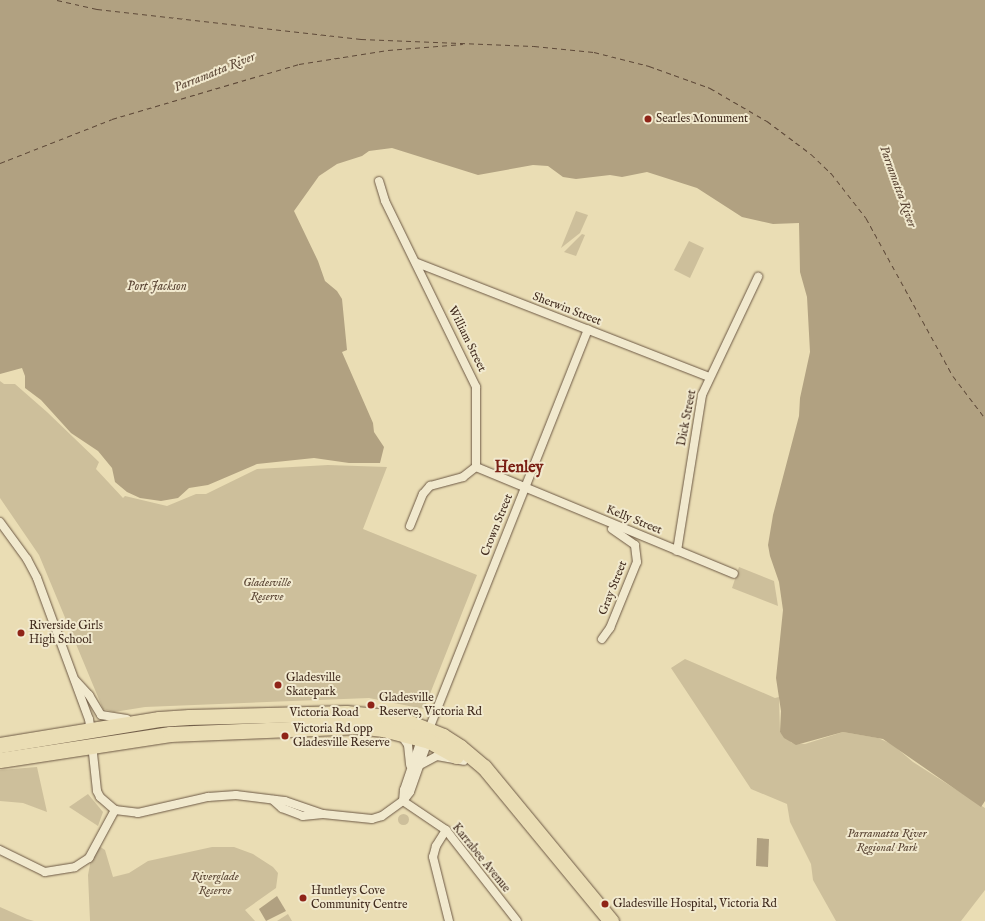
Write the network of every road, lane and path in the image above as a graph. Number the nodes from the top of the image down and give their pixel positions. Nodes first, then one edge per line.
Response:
1 (379, 181) dead end
2 (417, 263) junction
3 (758, 277) dead end
4 (588, 330) junction
5 (709, 377) junction
6 (476, 467) junction
7 (524, 489) junction
8 (594, 517) junction
9 (0, 522) edge
10 (410, 526) dead end
11 (677, 551) junction
12 (734, 574) dead end
13 (602, 639) dead end
14 (72, 677) junction
15 (159, 719) junction
16 (380, 729) junction
17 (426, 737) junction
18 (92, 738) junction
19 (0, 745) edge
20 (0, 760) edge
21 (464, 761) junction
22 (420, 765) junction
23 (410, 770) junction
24 (403, 801) junction
25 (114, 810) junction
26 (446, 830) junction
27 (0, 850) edge
28 (449, 921) edge
29 (517, 921) edge
30 (601, 921) edge
31 (611, 921) edge

1 - 2 street, William Street
2 - 4 street, Sherwin Street
2 - 6 street, William Street
3 - 5 street, Dick Street
4 - 5 street, Sherwin Street
4 - 7 street, Crown Street
5 - 11 street, Dick Street
6 - 7 street
6 - 10 street
7 - 8 street, Kelly Street
7 - 17 street, Crown Street
8 - 11 street, Kelly Street
8 - 13 street, Gray Street
9 - 14 street
11 - 12 street, Kelly Street
14 - 15 street
14 - 18 street
15 - 17 highway, Victoria Road
15 - 18 highway, Victoria Road
16 - 17 highway, Victoria Road
16 - 18 highway, Victoria Road
16 - 23 street
17 - 21 highway, Victoria Road
17 - 22 street
17 - 23 street
17 - 31 highway, Victoria Road
18 - 19 highway, Victoria Road
18 - 20 highway, Victoria Road
18 - 25 street
21 - 22 street
21 - 30 highway, Victoria Road
22 - 24 street
23 - 24 street
24 - 25 street
24 - 26 street, Karrabee Avenue
25 - 27 street
26 - 28 street
26 - 29 street, Karrabee Avenue

